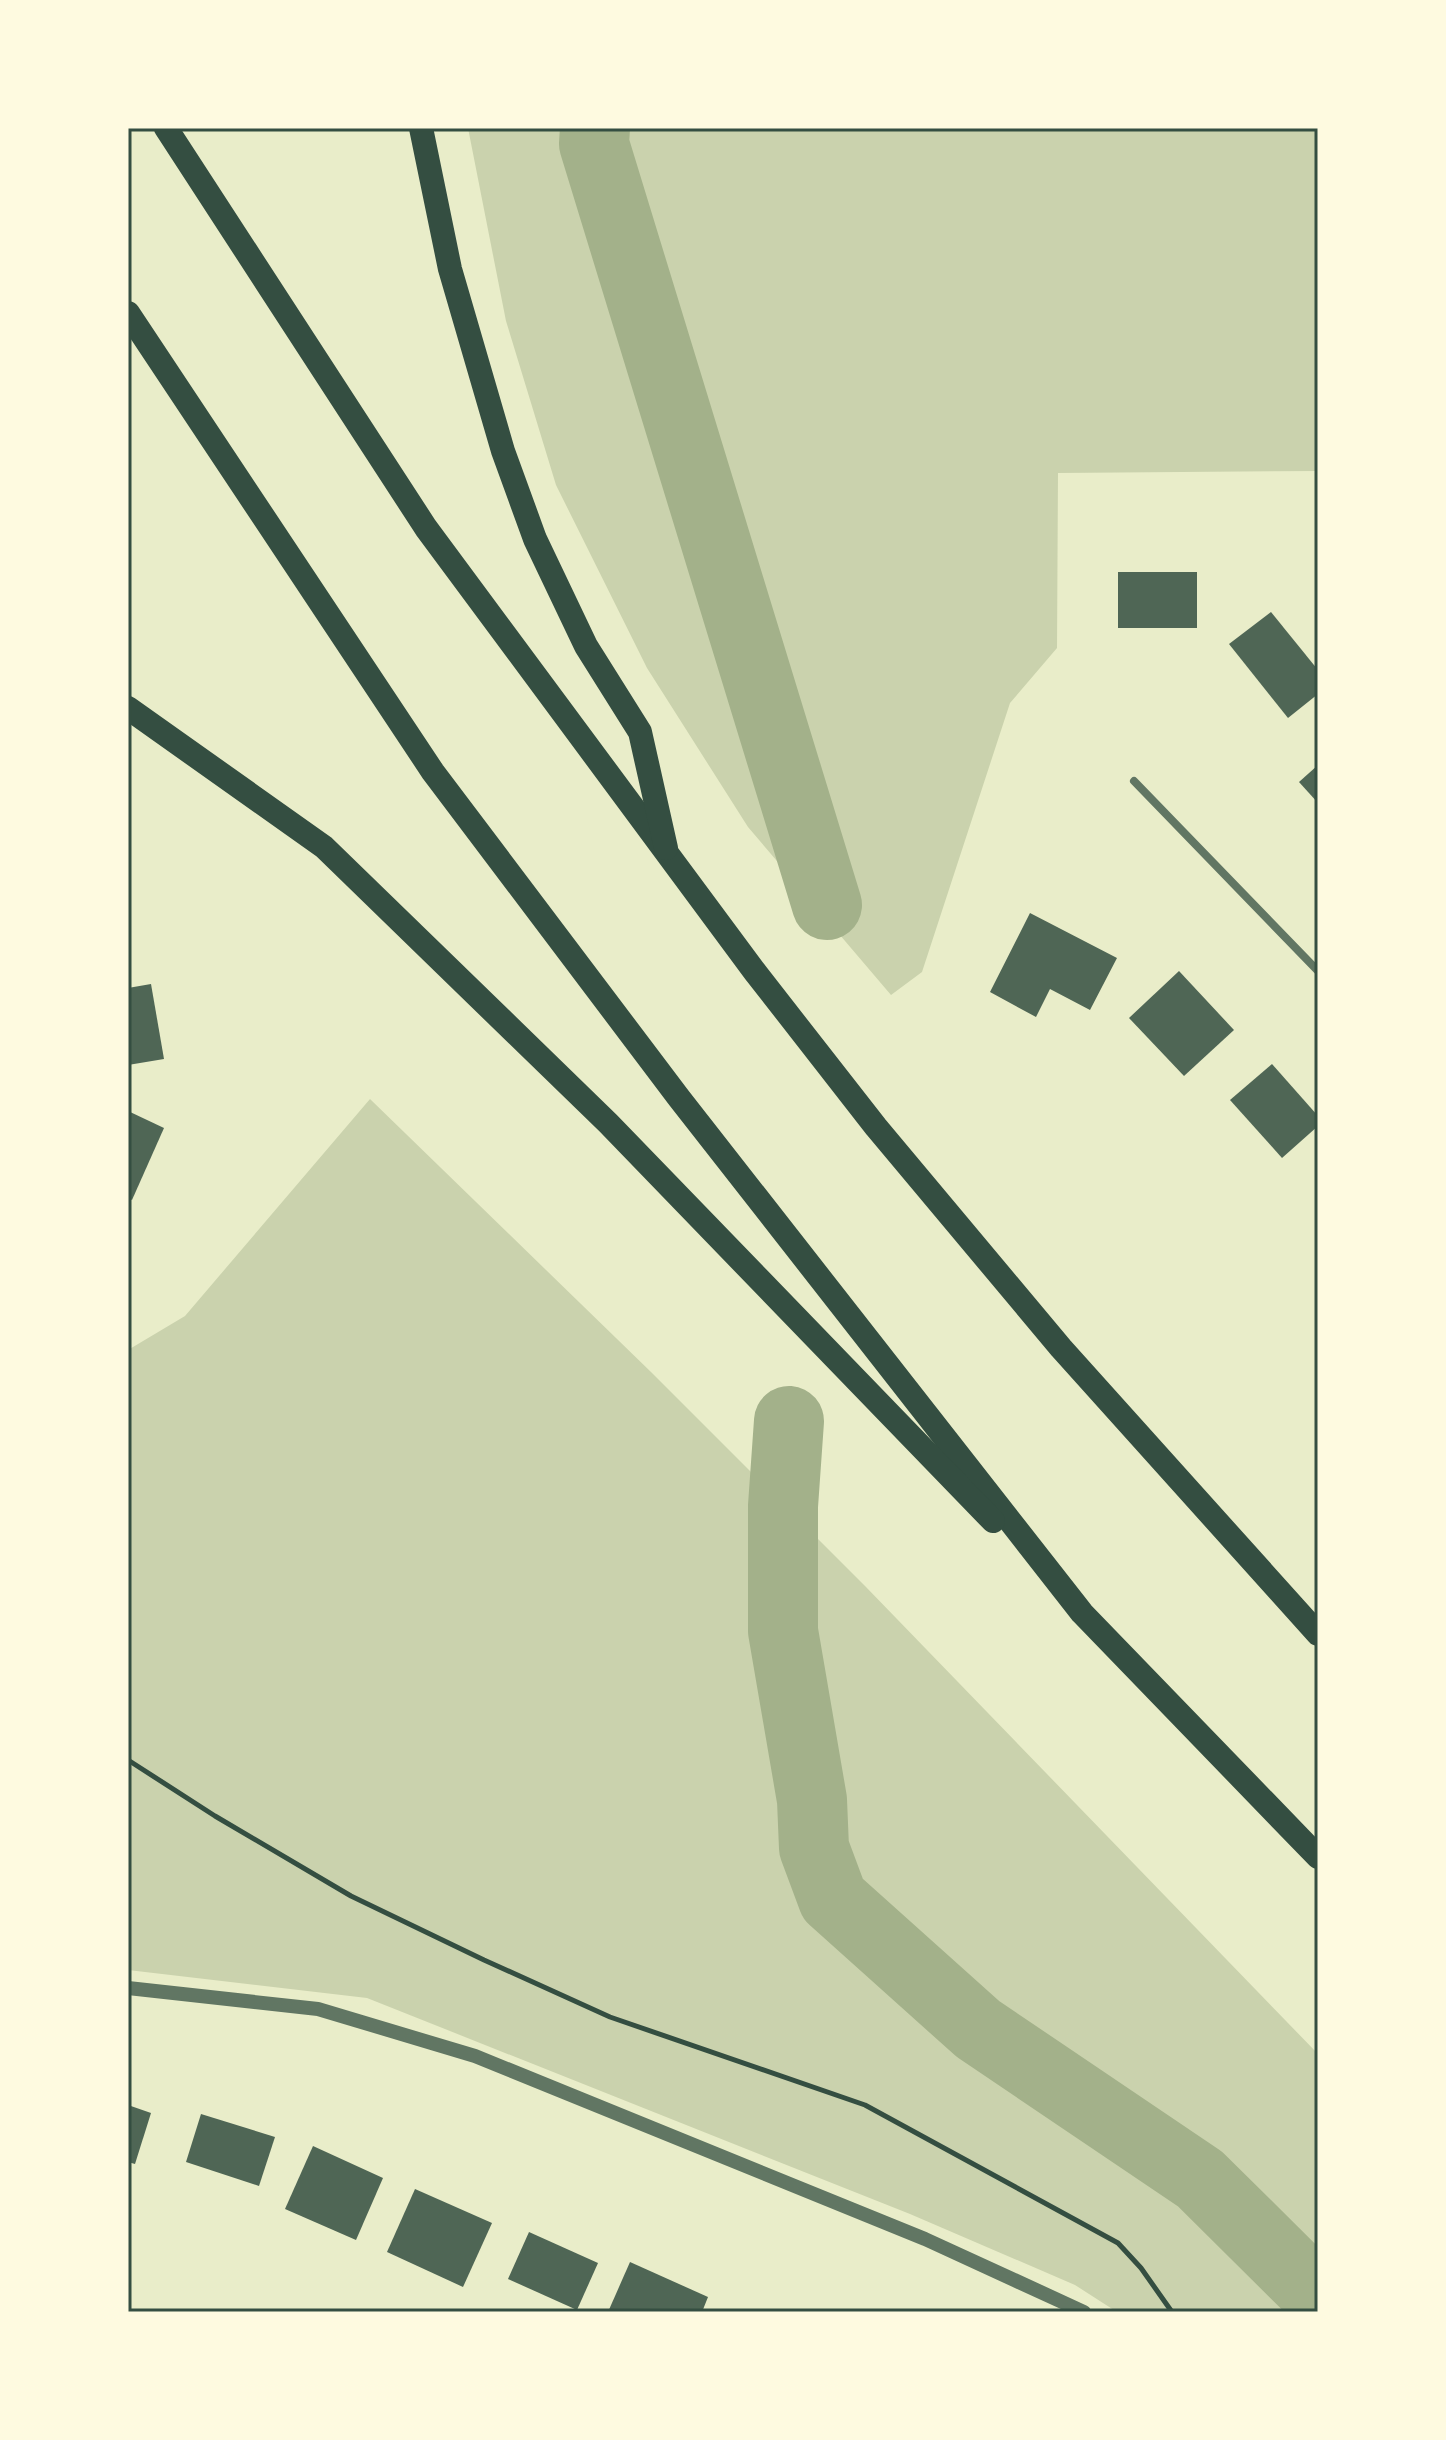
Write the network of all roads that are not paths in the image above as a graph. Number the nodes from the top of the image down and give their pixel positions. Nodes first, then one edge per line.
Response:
1 (166, 128) edge
2 (421, 128) edge
3 (128, 313) edge
4 (128, 708) edge
5 (1134, 781) dead end
6 (668, 858) junction
7 (1318, 971) edge
8 (1082, 1613) junction
9 (1318, 1634) edge
10 (1318, 1857) edge
11 (128, 1988) edge
12 (1084, 2312) edge

1 - 6 highway
2 - 6 highway
3 - 8 highway
4 - 8 highway
5 - 7 street
6 - 9 highway
8 - 10 highway
11 - 12 street

